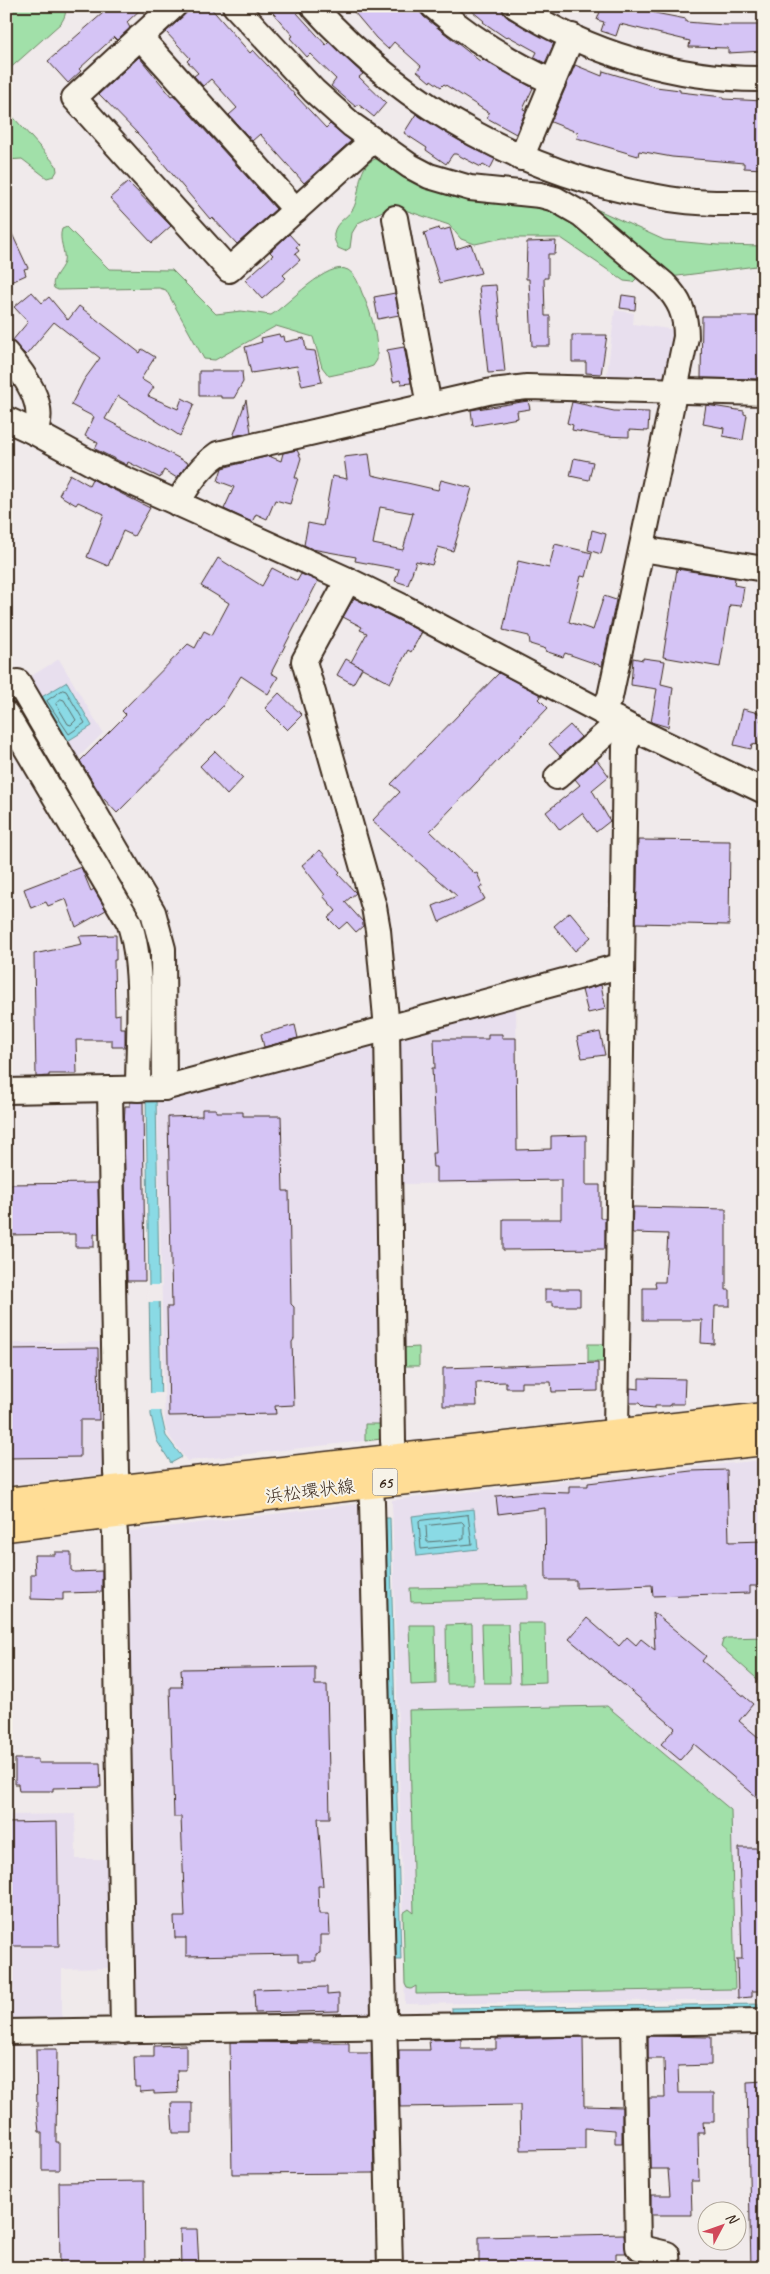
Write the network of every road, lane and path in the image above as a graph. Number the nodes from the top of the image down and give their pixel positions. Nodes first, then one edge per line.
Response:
1 (174, 6) edge
2 (235, 6) edge
3 (313, 6) edge
4 (433, 6) edge
5 (515, 6) edge
6 (572, 36) junction
7 (140, 37) junction
8 (764, 79) edge
9 (553, 82) junction
10 (373, 140) junction
11 (521, 158) junction
12 (764, 203) edge
13 (296, 210) junction
14 (395, 218) dead end
15 (6, 353) edge
16 (675, 391) junction
17 (764, 393) edge
18 (429, 406) junction
19 (6, 419) edge
20 (34, 432) junction
21 (178, 504) junction
22 (642, 549) junction
23 (764, 569) edge
24 (348, 580) junction
25 (6, 689) edge
26 (6, 714) edge
27 (617, 720) junction
28 (557, 777) dead end
29 (764, 791) edge
30 (622, 968) junction
31 (387, 1029) junction
32 (164, 1088) junction
33 (110, 1089) junction
34 (138, 1089) junction
35 (6, 1091) edge
36 (764, 1417) edge
37 (616, 1434) junction
38 (764, 1441) edge
39 (395, 1459) junction
40 (370, 1484) junction
41 (6, 1502) edge
42 (115, 1502) junction
43 (6, 1527) edge
44 (764, 2021) edge
45 (634, 2023) junction
46 (385, 2027) junction
47 (122, 2031) junction
48 (6, 2032) edge
49 (390, 2268) edge
50 (668, 2268) edge

1 - 7 street
2 - 10 street
3 - 11 street
4 - 9 street
5 - 6 street
6 - 8 street
6 - 9 street
7 - 13 street
7 - 13 street
9 - 11 street
10 - 13 street
10 - 16 street
11 - 12 street
14 - 18 street
15 - 20 street
16 - 17 street
16 - 18 street
16 - 22 street
18 - 21 street
19 - 20 street
20 - 21 street
21 - 24 street
22 - 23 street
22 - 27 street
24 - 27 street
24 - 31 street
25 - 32 street
26 - 34 street
27 - 28 street
27 - 29 street
27 - 30 street
30 - 31 street
30 - 37 street
31 - 32 street
31 - 39 street
32 - 34 street
33 - 34 street
33 - 35 street
33 - 42 street
36 - 37 main road, 浜松環状線 / 65
37 - 39 main road, 浜松環状線 / 65
38 - 40 main road, 浜松環状線 / 65
39 - 42 main road, 浜松環状線 / 65
40 - 42 main road, 浜松環状線 / 65
40 - 46 street
41 - 42 main road, 浜松環状線 / 65
42 - 43 main road, 浜松環状線 / 65
42 - 47 street
44 - 45 street
45 - 46 street
45 - 50 street
46 - 47 street
46 - 49 street
47 - 48 street

